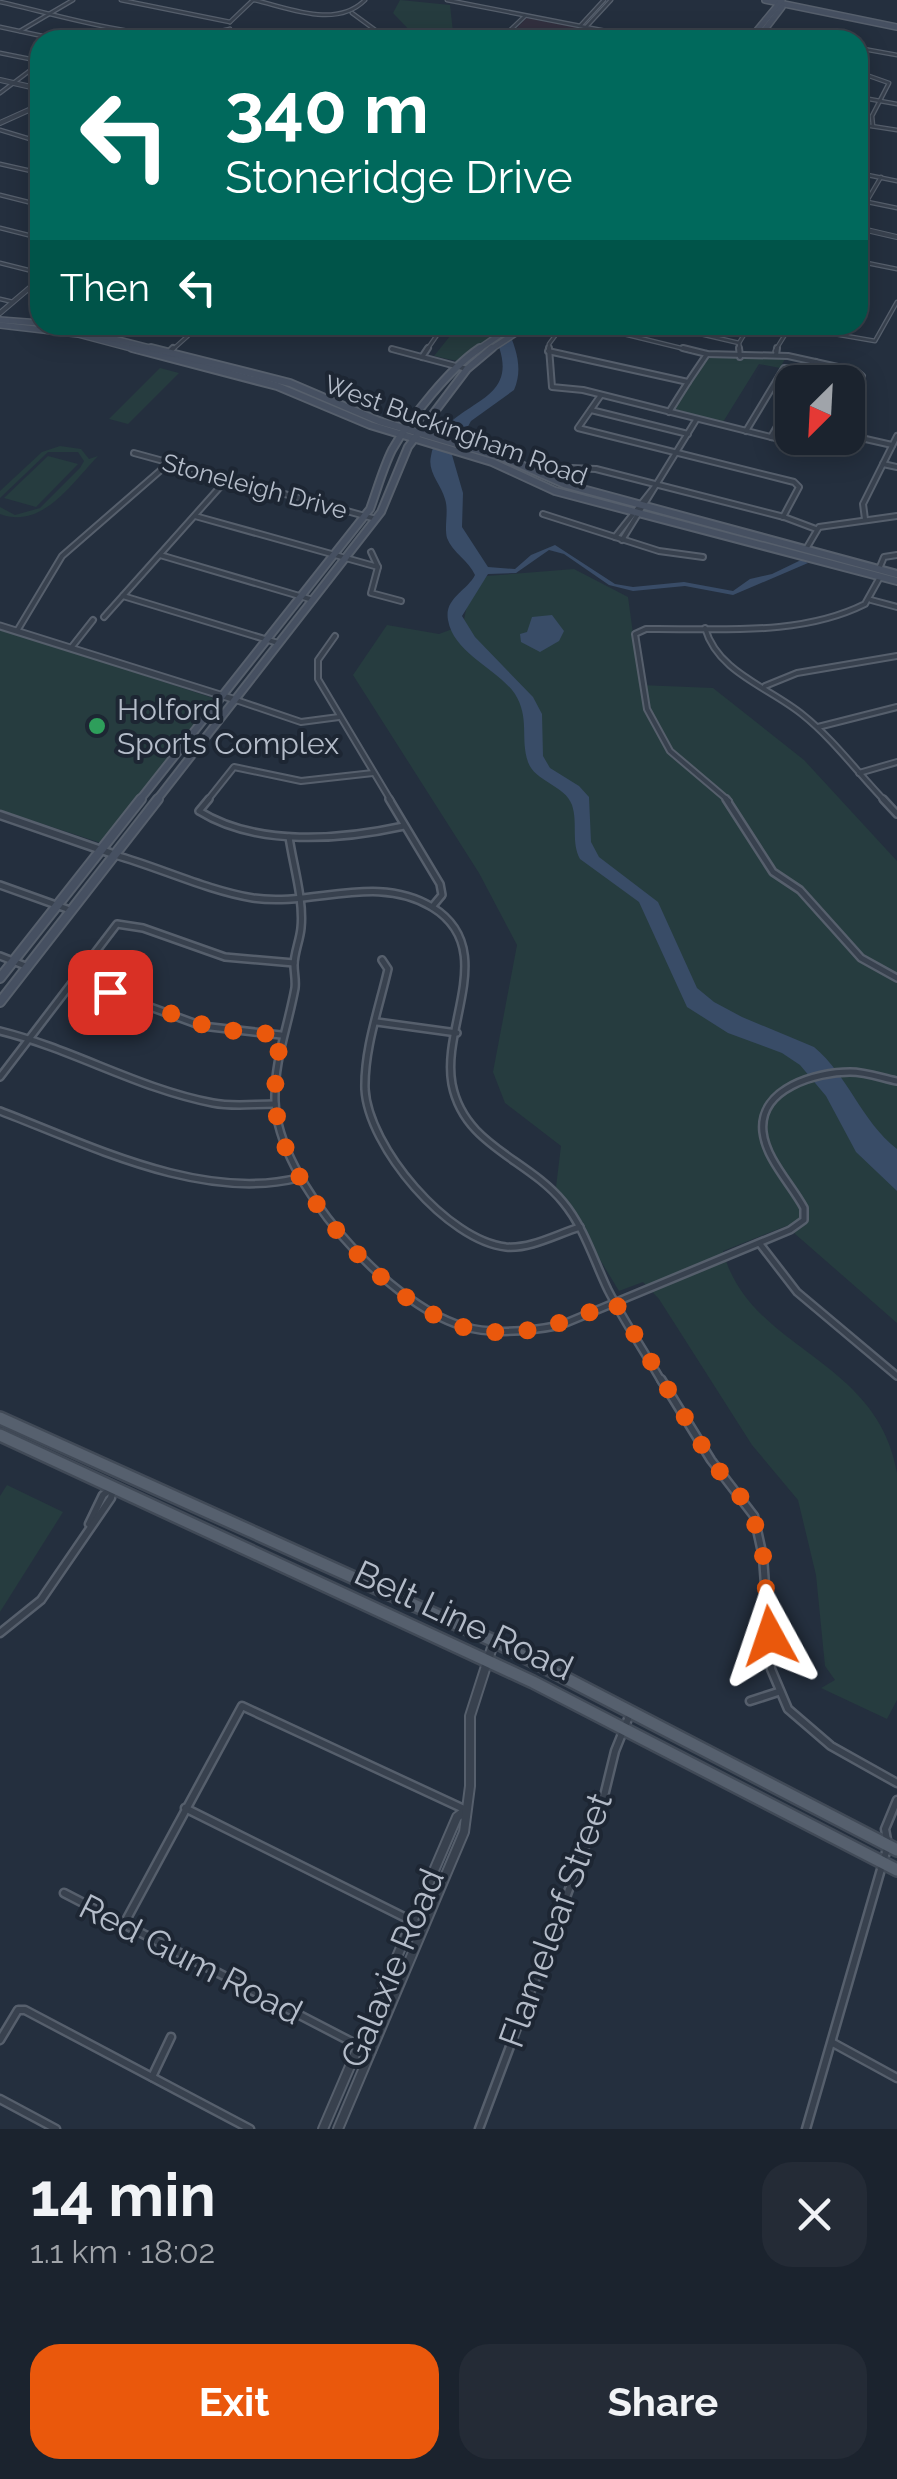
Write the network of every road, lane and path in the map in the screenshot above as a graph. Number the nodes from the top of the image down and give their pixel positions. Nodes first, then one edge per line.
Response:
1 (73, 0) edge
2 (121, 0) edge
3 (253, 0) edge
4 (365, 0) edge
5 (447, 0) edge
6 (604, 0) edge
7 (611, 0) edge
8 (765, 0) edge
9 (757, 1) edge
10 (0, 2) edge
11 (783, 3) edge
12 (51, 12) junction
13 (352, 13) junction
14 (525, 16) junction
15 (230, 22) junction
16 (580, 26) junction
17 (0, 27) edge
18 (586, 27) junction
19 (897, 27) edge
20 (230, 29) joint
21 (141, 30) edge
22 (226, 30) edge
23 (375, 30) edge
24 (510, 30) edge
25 (601, 30) edge
26 (761, 30) edge
27 (20, 32) junction
28 (30, 34) edge
29 (868, 50) edge
30 (0, 53) edge
31 (897, 55) edge
32 (30, 60) edge
33 (30, 70) edge
34 (868, 75) edge
35 (0, 80) edge
36 (13, 83) junction
37 (30, 87) edge
38 (0, 92) edge
39 (868, 99) edge
40 (880, 101) junction
41 (897, 104) edge
42 (30, 111) edge
43 (868, 125) edge
44 (0, 126) edge
45 (873, 126) junction
46 (897, 130) edge
47 (30, 138) edge
48 (0, 164) edge
49 (30, 171) edge
50 (868, 175) edge
51 (881, 178) junction
52 (897, 181) edge
53 (0, 195) edge
54 (868, 199) edge
55 (30, 202) edge
56 (868, 202) edge
57 (897, 208) edge
58 (0, 228) edge
59 (868, 230) edge
60 (30, 236) edge
61 (897, 237) edge
62 (0, 263) edge
63 (868, 263) edge
64 (897, 270) edge
65 (30, 273) edge
66 (30, 286) edge
67 (0, 299) edge
68 (13, 302) junction
69 (897, 302) edge
70 (894, 314) edge
71 (0, 319) edge
72 (30, 322) edge
73 (30, 324) edge
74 (95, 335) edge
75 (97, 335) edge
76 (189, 335) edge
77 (437, 335) edge
78 (499, 335) edge
79 (515, 335) edge
80 (557, 335) edge
81 (629, 335) edge
82 (705, 335) edge
83 (744, 335) edge
84 (784, 335) edge
85 (837, 335) edge
86 (101, 336) junction
87 (740, 343) junction
88 (392, 349) dead end
89 (548, 351) junction
90 (167, 354) junction
91 (707, 354) junction
92 (776, 355) junction
93 (422, 357) junction
94 (740, 357) junction
95 (816, 362) junction
96 (814, 365) edge
97 (830, 365) edge
98 (457, 366) junction
99 (468, 369) junction
100 (688, 382) junction
101 (775, 383) edge
102 (601, 395) junction
103 (591, 410) junction
104 (669, 412) junction
105 (697, 419) junction
106 (775, 429) edge
107 (746, 431) junction
108 (404, 432) junction
109 (688, 434) junction
110 (417, 436) junction
111 (897, 436) edge
112 (770, 437) junction
113 (775, 438) edge
114 (865, 439) edge
115 (892, 445) junction
116 (676, 452) junction
117 (134, 453) dead end
118 (169, 462) junction
119 (883, 464) junction
120 (571, 468) dead end
121 (897, 468) edge
122 (228, 478) junction
123 (656, 485) junction
124 (638, 510) junction
125 (543, 514) dead end
126 (195, 516) junction
127 (364, 516) junction
128 (782, 516) junction
129 (897, 516) edge
130 (376, 519) junction
131 (866, 520) junction
132 (816, 529) junction
133 (615, 537) junction
134 (622, 540) junction
135 (372, 552) dead end
136 (804, 553) junction
137 (160, 555) junction
138 (333, 555) junction
139 (897, 555) edge
140 (703, 557) dead end
141 (345, 559) junction
142 (378, 567) junction
143 (880, 573) junction
144 (897, 577) edge
145 (122, 596) junction
146 (301, 596) junction
147 (313, 600) junction
148 (401, 600) dead end
149 (870, 600) junction
150 (897, 608) edge
151 (104, 617) dead end
152 (94, 620) dead end
153 (0, 626) edge
154 (704, 627) junction
155 (17, 631) junction
156 (335, 636) dead end
157 (268, 640) junction
158 (280, 643) junction
159 (70, 648) junction
160 (897, 656) edge
161 (763, 687) junction
162 (222, 696) junction
163 (236, 700) junction
164 (897, 707) edge
165 (339, 717) junction
166 (816, 728) junction
167 (170, 761) junction
168 (897, 762) edge
169 (184, 765) junction
170 (373, 773) junction
171 (859, 773) junction
172 (897, 814) edge
173 (0, 815) edge
174 (404, 826) junction
175 (289, 837) junction
176 (100, 850) junction
177 (113, 854) junction
178 (0, 885) edge
179 (298, 898) junction
180 (56, 905) junction
181 (432, 907) junction
182 (70, 910) junction
183 (0, 956) edge
184 (382, 960) dead end
185 (13, 961) junction
186 (294, 963) junction
187 (28, 966) junction
188 (0, 978) edge
189 (897, 978) edge
190 (74, 979) junction
191 (0, 1002) edge
192 (377, 1022) junction
193 (0, 1031) edge
194 (456, 1032) junction
195 (281, 1035) junction
196 (29, 1038) junction
197 (0, 1078) edge
198 (897, 1081) edge
199 (275, 1104) junction
200 (0, 1111) edge
201 (298, 1178) junction
202 (580, 1227) junction
203 (760, 1244) junction
204 (615, 1302) junction
205 (897, 1376) edge
206 (0, 1418) edge
207 (0, 1435) edge
208 (128, 1476) junction
209 (112, 1488) junction
210 (251, 1532) junction
211 (243, 1548) junction
212 (0, 1634) edge
213 (494, 1641) junction
214 (487, 1660) junction
215 (778, 1692) junction
216 (750, 1702) dead end
217 (631, 1711) junction
218 (624, 1728) junction
219 (897, 1784) edge
220 (897, 1800) edge
221 (185, 1808) junction
222 (466, 1810) junction
223 (894, 1845) edge
224 (883, 1862) junction
225 (897, 1870) edge
226 (64, 1893) dead end
227 (413, 1921) junction
228 (124, 1924) junction
229 (424, 1928) junction
230 (171, 2038) dead end
231 (0, 2040) edge
232 (833, 2042) junction
233 (359, 2046) junction
234 (370, 2052) junction
235 (152, 2077) junction
236 (897, 2078) edge
237 (0, 2099) edge
238 (56, 2129) edge
239 (250, 2129) edge
240 (323, 2129) edge
241 (338, 2129) edge
242 (479, 2129) edge
243 (806, 2129) edge

1 - 12 street
2 - 15 street
3 - 13 street
3 - 15 street
4 - 13 street
5 - 14 street
6 - 16 street
7 - 18 street
8 - 11 main road
9 - 11 main road
10 - 12 street
11 - 19 main road
11 - 26 main road
12 - 21 street
12 - 27 street
13 - 23 street
14 - 16 street
14 - 24 street
15 - 20 street
16 - 18 street
17 - 27 street
18 - 25 street
20 - 22 street
27 - 28 street
29 - 31 street
30 - 32 street
33 - 36 street
34 - 40 street
35 - 36 street
36 - 37 street
36 - 38 street
39 - 40 street
40 - 41 street
40 - 45 street
42 - 44 street
43 - 45 street
44 - 47 street
45 - 46 street
48 - 49 street
50 - 51 street
51 - 52 street
51 - 54 street
53 - 55 street
56 - 57 street
58 - 60 street
59 - 61 street
62 - 65 street
63 - 64 street
66 - 68 street
67 - 68 street
68 - 71 street
69 - 70 street
70 - 85 street
71 - 72 main road
71 - 73 main road, West Buckingham Road
74 - 86 main road, West Buckingham Road
75 - 86 main road, West Buckingham Road
76 - 90 street
77 - 93 street
78 - 98 main road
79 - 99 main road
80 - 89 street
81 - 91 street
82 - 87 street
83 - 87 street
84 - 92 street
86 - 90 main road, West Buckingham Road
87 - 94 street
88 - 93 street
89 - 100 street
89 - 102 street
90 - 108 main road, West Buckingham Road
91 - 94 street
91 - 100 street
92 - 94 street
92 - 95 street
93 - 98 street
95 - 96 street
95 - 97 street
98 - 99 street
98 - 108 main road
99 - 110 main road
100 - 104 street
101 - 107 street
102 - 103 street
102 - 104 street
103 - 109 street
103 - 116 street
104 - 105 street
105 - 107 street
105 - 109 street
106 - 112 street
107 - 112 street
108 - 110 main road, West Buckingham Road
108 - 127 main road
109 - 116 street
110 - 124 main road, West Buckingham Road
110 - 130 main road
111 - 115 street
112 - 113 street
114 - 115 street
115 - 119 street
116 - 123 street
116 - 128 street
117 - 118 street, Stoneleigh Drive
118 - 122 street, Stoneleigh Drive
118 - 155 street
119 - 121 street
119 - 131 street
120 - 123 street
122 - 126 street
122 - 127 street, Stoneleigh Drive
123 - 124 street
123 - 128 street
124 - 133 street
124 - 134 street
124 - 136 main road, West Buckingham Road
125 - 133 street
126 - 137 street
126 - 138 street
127 - 130 street, Stoneleigh Drive
127 - 138 main road
128 - 132 street
129 - 131 street
130 - 141 main road
131 - 132 street
132 - 136 street
133 - 134 street
134 - 140 street
135 - 142 street
136 - 143 main road, West Buckingham Road
137 - 145 street
137 - 146 street
138 - 141 street
138 - 146 main road
139 - 143 street
141 - 142 street
141 - 147 main road
142 - 148 street
143 - 144 main road, West Buckingham Road
143 - 149 street
145 - 151 street
145 - 157 street
146 - 147 street
146 - 157 main road
147 - 158 main road
149 - 150 street
149 - 154 street
152 - 159 street
153 - 155 street
154 - 161 street
154 - 189 street
155 - 159 street
156 - 165 street
157 - 158 street
157 - 162 main road
158 - 163 main road
159 - 162 street
160 - 161 street
161 - 166 street
162 - 163 street
162 - 167 main road
163 - 165 street
163 - 169 main road
164 - 166 street
165 - 170 street
166 - 171 street
167 - 169 main road
167 - 176 main road
168 - 171 street
169 - 177 main road
170 - 174 street
170 - 175 street
171 - 172 street
173 - 176 street
174 - 175 street
174 - 181 street
175 - 179 street
176 - 177 street
176 - 180 main road
177 - 179 street
177 - 182 main road
178 - 180 street
179 - 181 street
179 - 186 street
180 - 182 street
180 - 185 main road
181 - 194 street
182 - 187 main road
183 - 185 street
184 - 192 street
185 - 187 street
185 - 188 main road
186 - 190 street
186 - 195 street
187 - 191 main road
190 - 195 street
190 - 196 street
192 - 194 street
192 - 202 street
193 - 196 street
194 - 202 street
195 - 199 street
196 - 197 street
196 - 199 street
198 - 203 street
199 - 201 street
200 - 201 street
201 - 204 street
202 - 204 street
203 - 204 street
203 - 205 street
204 - 215 street
206 - 208 main road, Belt Line Road
207 - 209 main road, Belt Line Road
208 - 209 main road
208 - 210 main road, Belt Line Road
209 - 211 main road, Belt Line Road
209 - 212 street
210 - 211 main road
210 - 213 main road, Belt Line Road
211 - 214 main road, Belt Line Road
213 - 214 street, Galaxie Road
213 - 217 main road, Belt Line Road
214 - 218 main road, Belt Line Road
214 - 222 street, Galaxie Road
215 - 216 street
215 - 219 street
217 - 218 street, Flameleaf Street
217 - 223 main road, Belt Line Road
218 - 224 main road, Belt Line Road
218 - 242 street, Flameleaf Street
220 - 223 street
221 - 222 street
221 - 227 street
221 - 228 street
222 - 227 street, Galaxie Road
222 - 229 street, Galaxie Road
223 - 224 street
224 - 225 main road, Belt Line Road
224 - 232 street
226 - 228 street, Red Gum Road
227 - 229 street
227 - 233 street, Galaxie Road
228 - 233 street, Red Gum Road
229 - 234 street, Galaxie Road
230 - 235 street
231 - 235 street
232 - 236 street
232 - 243 street
233 - 234 street, Red Gum Road
233 - 240 street, Galaxie Road
234 - 241 street, Galaxie Road
235 - 239 street
237 - 238 street

